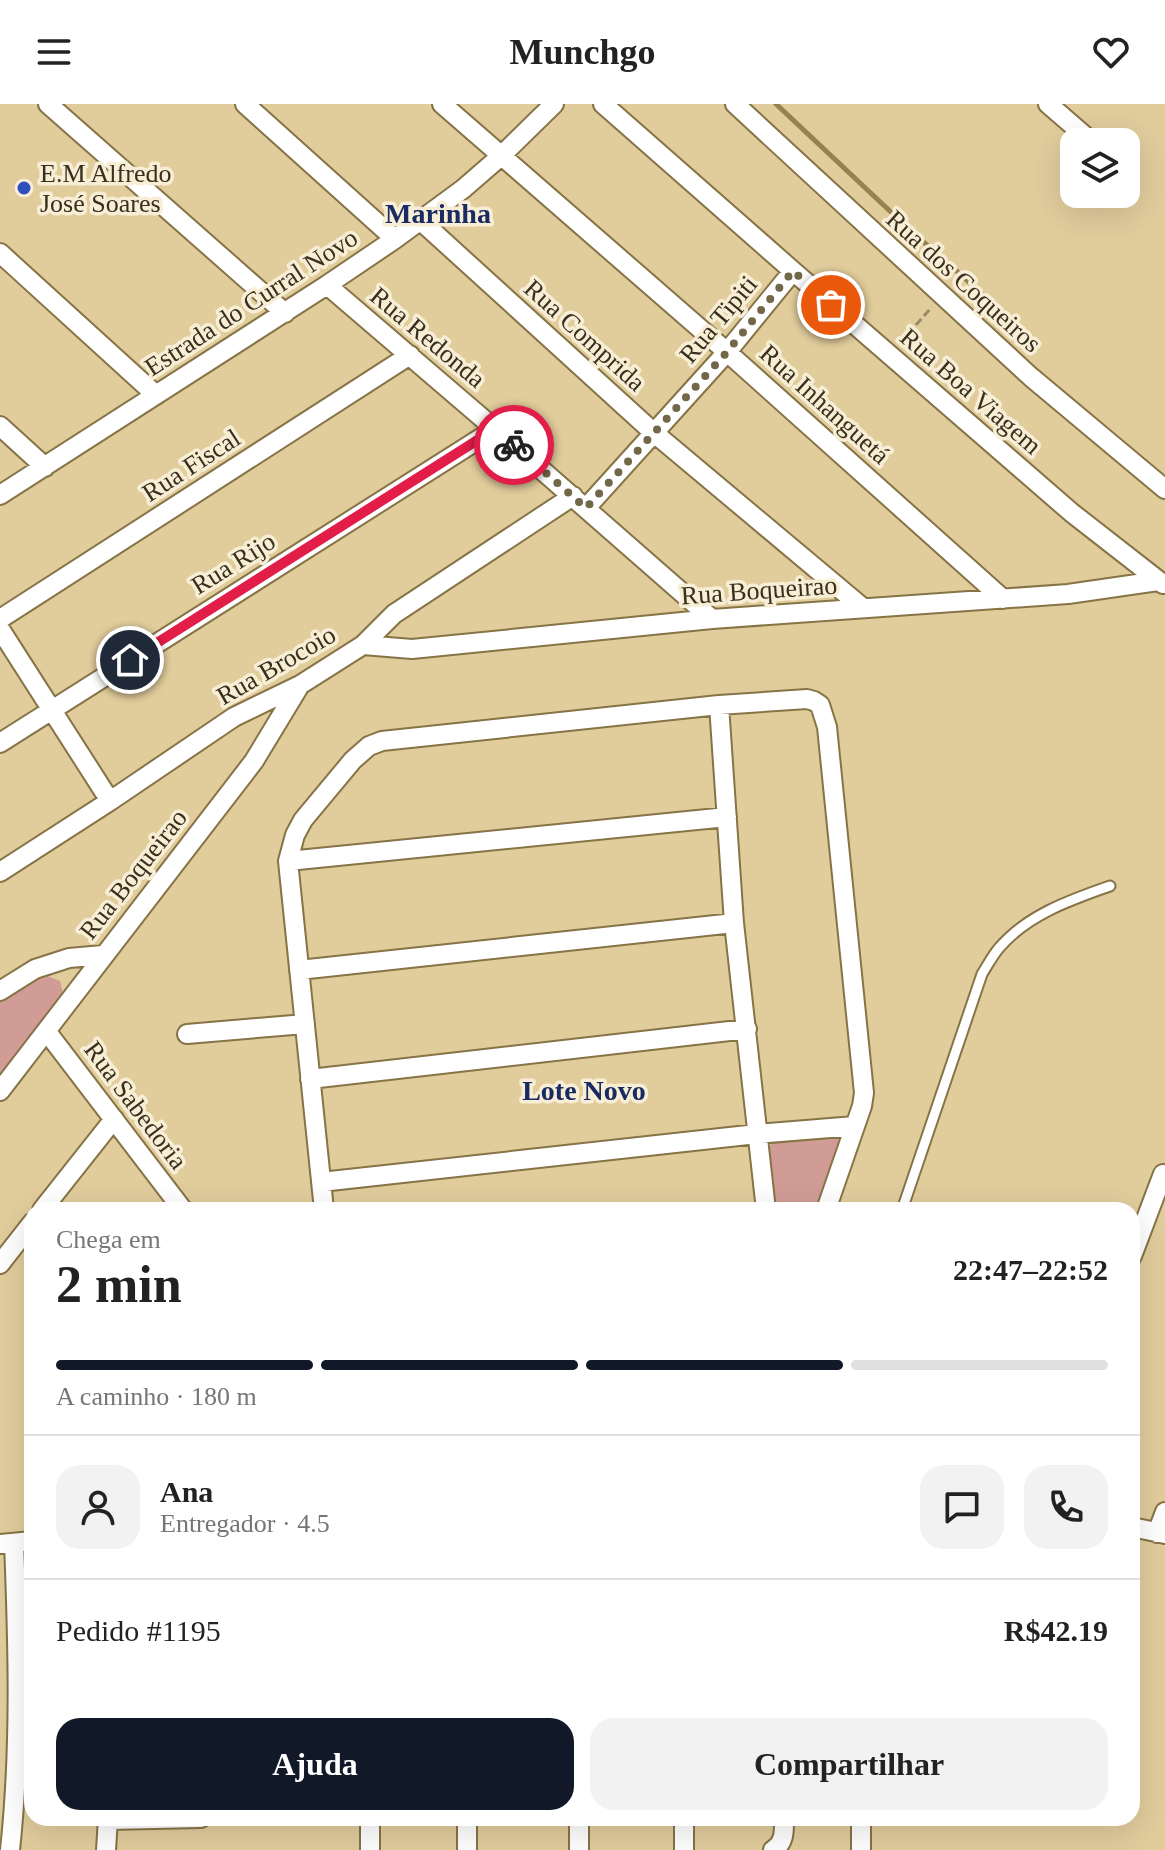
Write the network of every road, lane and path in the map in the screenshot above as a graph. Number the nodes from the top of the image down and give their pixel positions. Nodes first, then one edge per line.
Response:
1 (48, 104) edge
2 (245, 104) edge
3 (442, 104) edge
4 (554, 104) edge
5 (603, 104) edge
6 (735, 104) edge
7 (1048, 104) edge
8 (1076, 128) edge
9 (501, 156) junction
10 (421, 221) junction
11 (395, 239) junction
12 (0, 253) edge
13 (793, 271) junction
14 (327, 285) junction
15 (943, 296) junction
16 (285, 313) junction
17 (727, 352) junction
18 (410, 355) junction
19 (889, 355) junction
20 (156, 395) junction
21 (0, 426) edge
22 (495, 429) junction
23 (653, 432) junction
24 (45, 467) junction
25 (1165, 489) edge
26 (0, 495) edge
27 (580, 502) junction
28 (1162, 583) edge
29 (1003, 599) junction
30 (863, 608) junction
31 (0, 619) edge
32 (712, 619) junction
33 (0, 629) edge
34 (363, 645) junction
35 (300, 685) junction
36 (719, 705) junction
37 (52, 709) junction
38 (0, 743) edge
39 (110, 801) junction
40 (727, 817) junction
41 (288, 861) junction
42 (0, 872) edge
43 (1110, 886) dead end
44 (734, 923) junction
45 (103, 955) junction
46 (299, 970) junction
47 (0, 991) edge
48 (305, 1024) junction
49 (747, 1029) junction
50 (47, 1032) junction
51 (187, 1034) dead end
52 (310, 1079) junction
53 (0, 1091) edge
54 (114, 1119) junction
55 (855, 1126) junction
56 (757, 1134) junction
57 (1163, 1174) edge
58 (321, 1182) junction
59 (48, 1202) edge
60 (177, 1202) edge
61 (323, 1202) edge
62 (765, 1202) edge
63 (829, 1202) edge
64 (905, 1202) edge
65 (24, 1233) edge
66 (1140, 1235) edge
67 (0, 1264) edge
68 (1165, 1512) edge
69 (1140, 1529) edge
70 (1161, 1533) edge
71 (15, 1543) edge
72 (108, 1826) edge
73 (370, 1826) edge
74 (467, 1826) edge
75 (579, 1826) edge
76 (684, 1826) edge
77 (784, 1826) edge
78 (861, 1826) edge
79 (10, 1850) edge
80 (106, 1850) edge
81 (370, 1850) edge
82 (467, 1850) edge
83 (579, 1850) edge
84 (684, 1850) edge
85 (773, 1850) edge
86 (861, 1850) edge

1 - 16 street
2 - 11 street
3 - 9 street, Rua Inhanguetá
4 - 9 street, Estrada do Curral Novo
5 - 13 street, Rua Boa Viagem
6 - 15 street, Rua dos Coqueiros
7 - 8 street
9 - 10 street, Estrada do Curral Novo
9 - 17 street, Rua Inhanguetá
10 - 11 street, Estrada do Curral Novo
10 - 23 street, Rua Comprida
11 - 14 street, Estrada do Curral Novo
12 - 20 street
13 - 17 street, Rua Tipiti
13 - 19 street, Rua Boa Viagem
14 - 16 street, Estrada do Curral Novo
14 - 18 street, Rua Redonda
15 - 19 path
15 - 25 street, Rua dos Coqueiros
16 - 20 street, Estrada do Curral Novo
17 - 23 street, Rua Tipiti
17 - 29 street, Rua Inhanguetá
18 - 22 street, Rua Redonda
18 - 31 street, Rua Fiscal
19 - 28 street, Rua Boa Viagem
20 - 24 street, Estrada do Curral Novo
21 - 24 street
22 - 27 street, Rua Redonda
22 - 37 street, Rua Rijo
23 - 27 street, Rua Tipiti
23 - 30 street, Rua Comprida
24 - 26 street, Estrada do Curral Novo
27 - 32 street, Rua Redonda
27 - 34 street, Rua Brocoio
28 - 29 street, Rua Boqueirao
29 - 30 street, Rua Boqueirao
30 - 32 street, Rua Boqueirao
32 - 34 street, Rua Boqueirao
33 - 37 street
34 - 35 street, Rua Brocoio
35 - 39 street, Rua Brocoio
35 - 45 street, Rua Boqueirao
36 - 40 street
36 - 41 street
36 - 55 street
37 - 38 street, Rua Rijo
37 - 39 street
39 - 42 street, Rua Brocoio
40 - 41 street
40 - 44 street
41 - 46 street
43 - 64 lane
44 - 46 street
44 - 49 street
45 - 47 street
45 - 50 street, Rua Boqueirao
46 - 48 street
48 - 51 street
48 - 52 street
49 - 52 street
49 - 56 street
50 - 53 street, Rua Boqueirao
50 - 54 street, Rua Sabedoria
52 - 58 street
54 - 59 street
54 - 60 street, Rua Sabedoria
55 - 56 street
55 - 63 street
56 - 58 street
56 - 62 street
57 - 66 street
58 - 61 street
65 - 67 street
68 - 70 street
69 - 70 street
71 - 79 street
72 - 80 street
73 - 81 street
74 - 82 street
75 - 83 street
76 - 84 street
77 - 85 street
78 - 86 street

